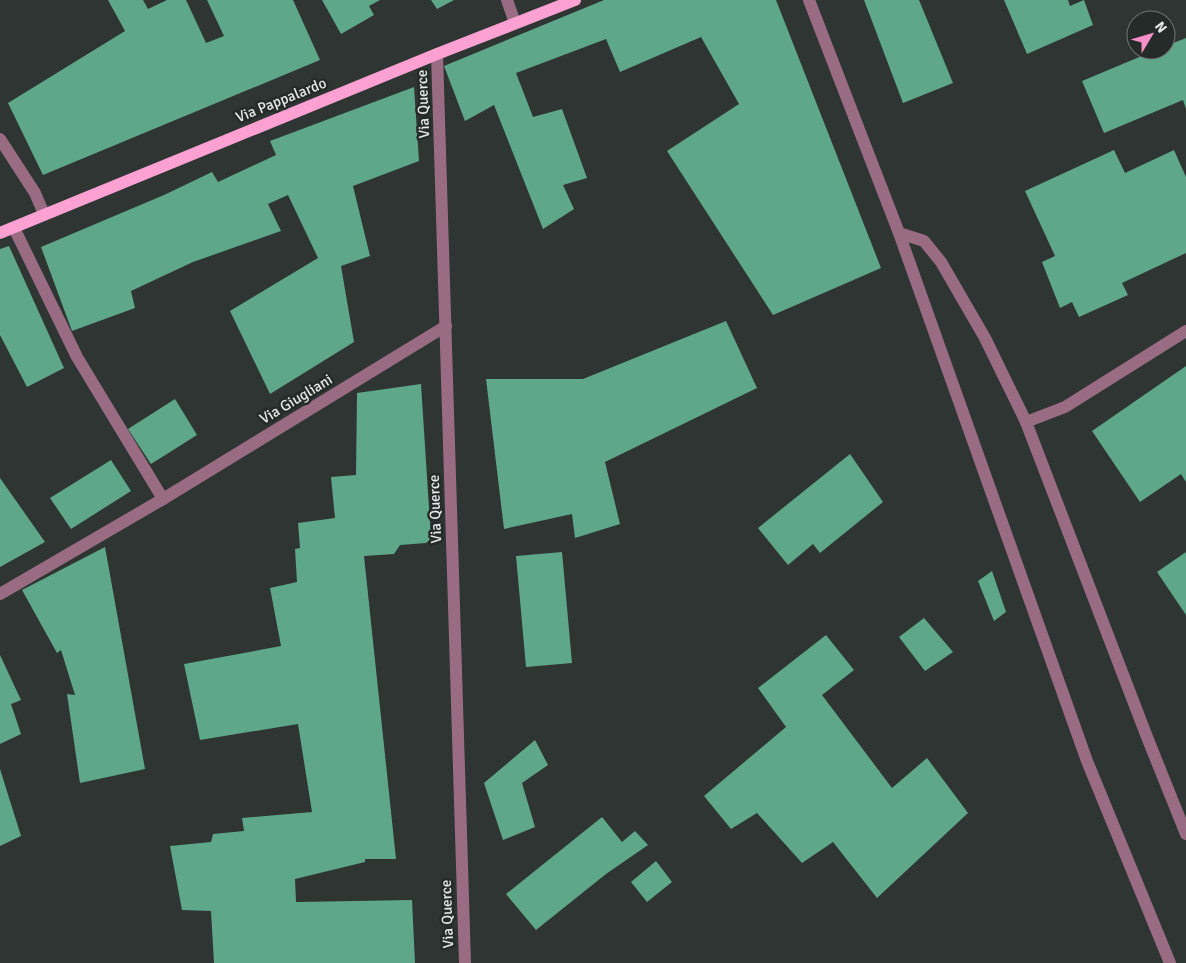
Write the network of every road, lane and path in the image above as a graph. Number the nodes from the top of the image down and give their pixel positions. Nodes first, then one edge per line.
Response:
1 (508, 0) edge
2 (575, 0) edge
3 (809, 0) edge
4 (515, 23) junction
5 (437, 54) junction
6 (0, 139) edge
7 (44, 214) junction
8 (14, 228) junction
9 (0, 233) edge
10 (899, 233) junction
11 (446, 326) junction
12 (1186, 331) edge
13 (1026, 422) junction
14 (163, 499) junction
15 (0, 594) edge
16 (1186, 834) edge
17 (465, 963) edge
18 (1170, 963) edge

1 - 4 street
2 - 4 main road, Via Pappalardo
3 - 10 street
4 - 5 main road, Via Pappalardo
5 - 7 main road, Via Pappalardo
5 - 11 street, Via Querce
6 - 7 street
7 - 8 main road, Via Pappalardo
8 - 9 main road, Via Pappalardo
8 - 14 street
10 - 13 street
10 - 18 street
11 - 14 street, Via Giugliani
11 - 17 street, Via Querce
12 - 13 street
13 - 16 street
14 - 15 street, Via Giugliani

